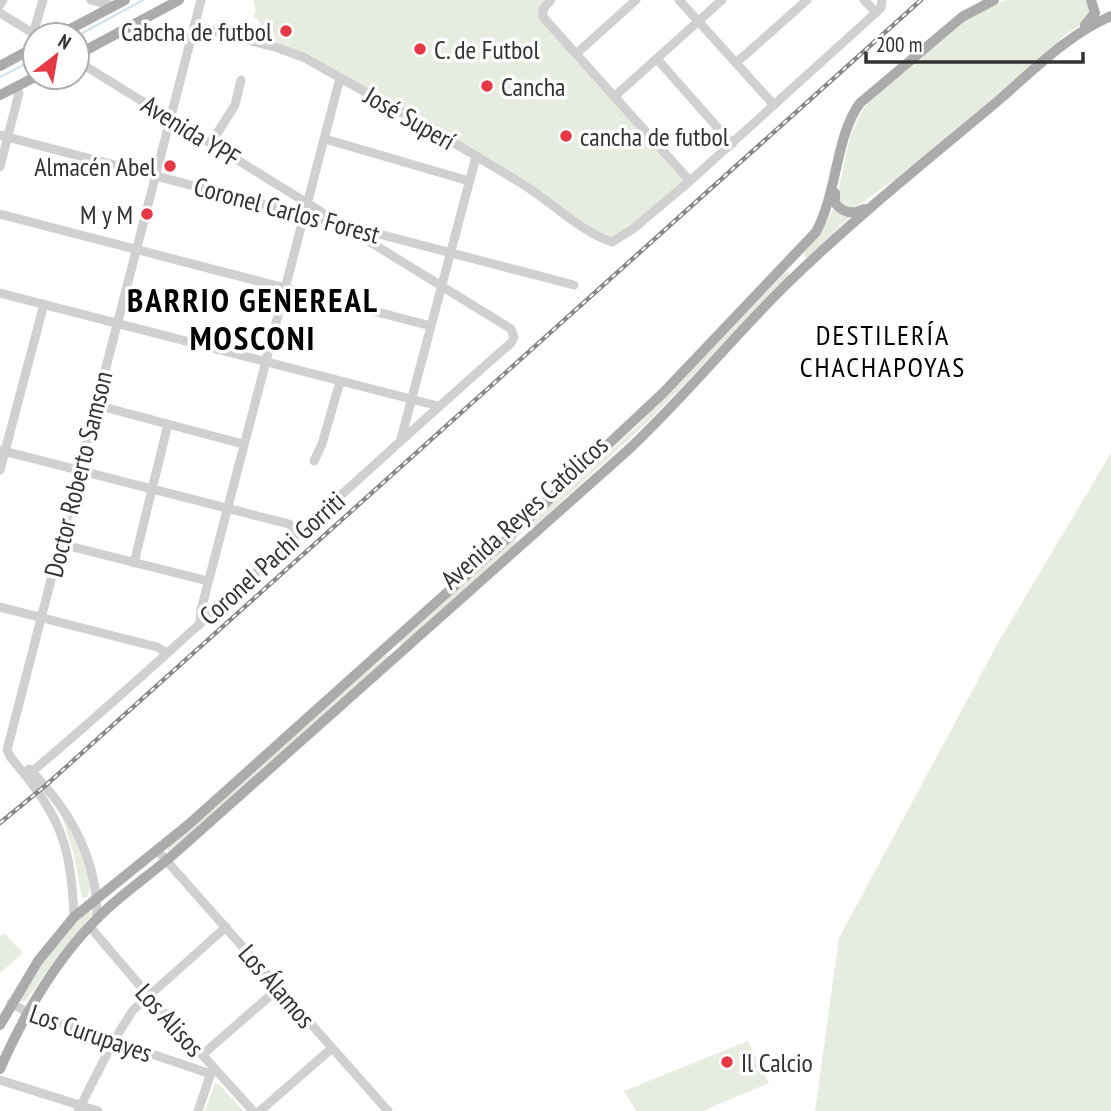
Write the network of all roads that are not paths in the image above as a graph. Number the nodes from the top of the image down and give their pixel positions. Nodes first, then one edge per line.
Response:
1 (3, 0) edge
2 (43, 0) edge
3 (91, 0) edge
4 (125, 0) edge
5 (180, 0) edge
6 (201, 0) edge
7 (551, 0) edge
8 (636, 0) edge
9 (679, 0) edge
10 (722, 0) edge
11 (807, 0) edge
12 (864, 0) edge
13 (883, 0) edge
14 (994, 0) edge
15 (1091, 0) edge
16 (0, 5) edge
17 (114, 6) junction
18 (876, 12) junction
19 (0, 13) edge
20 (1111, 16) edge
21 (37, 21) edge
22 (86, 21) edge
23 (699, 21) junction
24 (21, 26) edge
25 (194, 26) junction
26 (91, 48) edge
27 (577, 53) junction
28 (21, 55) edge
29 (1049, 57) junction
30 (657, 59) junction
31 (736, 64) junction
32 (0, 66) edge
33 (91, 70) edge
34 (340, 78) junction
35 (242, 80) dead end
36 (21, 84) edge
37 (16, 87) junction
38 (0, 95) edge
39 (615, 96) junction
40 (774, 105) junction
41 (170, 118) junction
42 (4, 136) edge
43 (325, 139) junction
44 (211, 143) junction
45 (732, 144) junction
46 (842, 149) junction
47 (476, 157) junction
48 (0, 166) edge
49 (156, 176) junction
50 (469, 181) junction
51 (690, 181) junction
52 (890, 190) junction
53 (307, 203) junction
54 (0, 214) edge
55 (304, 216) junction
56 (342, 225) junction
57 (136, 251) junction
58 (451, 254) junction
59 (573, 285) dead end
60 (442, 287) junction
61 (284, 288) junction
62 (0, 293) edge
63 (44, 304) junction
64 (117, 323) junction
65 (432, 326) junction
66 (514, 337) joint
67 (265, 361) junction
68 (340, 382) junction
69 (412, 401) junction
70 (96, 405) junction
71 (438, 406) junction
72 (168, 424) junction
73 (400, 442) junction
74 (243, 444) junction
75 (2, 450) edge
76 (314, 461) dead end
77 (0, 470) edge
78 (79, 471) junction
79 (153, 490) junction
80 (228, 508) junction
81 (301, 533) junction
82 (61, 544) junction
83 (134, 563) junction
84 (208, 581) junction
85 (0, 607) edge
86 (41, 617) junction
87 (200, 624) junction
88 (167, 653) junction
89 (29, 774) junction
90 (157, 850) junction
91 (166, 861) junction
92 (97, 897) junction
93 (74, 916) junction
94 (93, 923) junction
95 (226, 927) junction
96 (279, 989) junction
97 (148, 995) junction
98 (11, 1003) junction
99 (27, 1012) junction
100 (0, 1025) edge
101 (113, 1042) junction
102 (331, 1049) junction
103 (202, 1055) junction
104 (0, 1069) edge
105 (212, 1071) junction
106 (0, 1080) edge
107 (79, 1108) edge
108 (98, 1111) edge
109 (198, 1111) edge
110 (253, 1111) edge
111 (260, 1111) edge
112 (388, 1111) edge

1 - 16 street
2 - 21 street
3 - 17 street
4 - 17 main road
5 - 26 main road
6 - 25 street, Doctor Roberto Samson
7 - 27 street
8 - 27 street
9 - 23 street
10 - 23 street
11 - 31 street
12 - 18 street
13 - 18 street
14 - 46 main road, Avenida Reyes Católicos
15 - 29 main road
17 - 22 main road
18 - 40 street
19 - 24 street
20 - 29 main road, Avenida Reyes Católicos
23 - 30 street
23 - 31 street
25 - 34 street, José Superí
25 - 41 street, Doctor Roberto Samson
27 - 39 street
28 - 32 main road
29 - 52 main road, Avenida Reyes Católicos
30 - 39 street
30 - 45 street
31 - 40 street
33 - 41 street, Avenida YPF
34 - 43 street
34 - 47 street, José Superí
35 - 44 street
36 - 37 main road
37 - 38 main road
37 - 42 street
39 - 51 street
40 - 45 street
41 - 44 street, Avenida YPF
41 - 49 street, Doctor Roberto Samson
42 - 48 street
42 - 49 street, Coronel Carlos Forest
43 - 50 street
43 - 53 street
44 - 53 street, Avenida YPF
45 - 51 street
46 - 52 main road
46 - 90 main road, Avenida Reyes Católicos
47 - 50 street
47 - 51 street, José Superí
49 - 55 street, Coronel Carlos Forest
49 - 57 street, Doctor Roberto Samson
50 - 58 street
52 - 91 main road, Avenida Reyes Católicos
53 - 55 street
53 - 56 street, Avenida YPF
54 - 57 street
55 - 56 street, Coronel Carlos Forest
55 - 61 street
56 - 58 street, Coronel Carlos Forest
56 - 60 street, Avenida YPF
57 - 61 street
57 - 64 street, Doctor Roberto Samson
58 - 59 street, Coronel Carlos Forest
58 - 60 street
60 - 65 street
60 - 66 street, Avenida YPF
61 - 65 street
61 - 67 street
62 - 63 street
63 - 64 street
63 - 75 street
64 - 67 street
64 - 70 street, Doctor Roberto Samson
65 - 69 street
66 - 71 street, Coronel Pachi Gorriti
67 - 68 street
67 - 74 street
68 - 69 street
68 - 76 street
69 - 71 street
69 - 73 street
70 - 72 street
70 - 78 street, Doctor Roberto Samson
71 - 73 street, Coronel Pachi Gorriti
72 - 74 street
72 - 79 street
73 - 81 street, Coronel Pachi Gorriti
74 - 80 street
75 - 77 street
75 - 78 street
78 - 79 street
78 - 82 street, Doctor Roberto Samson
79 - 80 street
79 - 83 street
80 - 81 street
80 - 84 street
81 - 87 street, Coronel Pachi Gorriti
82 - 83 street
82 - 86 street, Doctor Roberto Samson
83 - 84 street
84 - 87 street
85 - 86 street
86 - 88 street
86 - 89 street, Doctor Roberto Samson
87 - 88 street, Coronel Pachi Gorriti
88 - 89 street, Coronel Pachi Gorriti
89 - 92 street, Doctor Roberto Samson
89 - 93 street, Doctor Roberto Samson
90 - 91 street, Los Álamos
90 - 92 main road, Avenida Reyes Católicos
91 - 94 main road, Avenida Reyes Católicos
91 - 95 street, Los Álamos
92 - 93 main road, Avenida Reyes Católicos
92 - 94 street, Doctor Roberto Samson
93 - 98 main road, Avenida Reyes Católicos
94 - 97 street, Los Alisos
94 - 99 main road, Avenida Reyes Católicos
95 - 96 street, Los Álamos
95 - 97 street
96 - 102 street, Los Álamos
96 - 103 street
97 - 101 street
97 - 103 street, Los Alisos
98 - 99 street, Los Curupayes
98 - 100 main road, Avenida Reyes Católicos
99 - 101 street, Los Curupayes
99 - 104 main road, Avenida Reyes Católicos
101 - 105 street, Los Curupayes
101 - 107 street
102 - 111 street
102 - 112 street, Los Álamos
103 - 105 street, Los Alisos
105 - 109 street
105 - 110 street, Los Alisos
106 - 107 street
107 - 108 street

